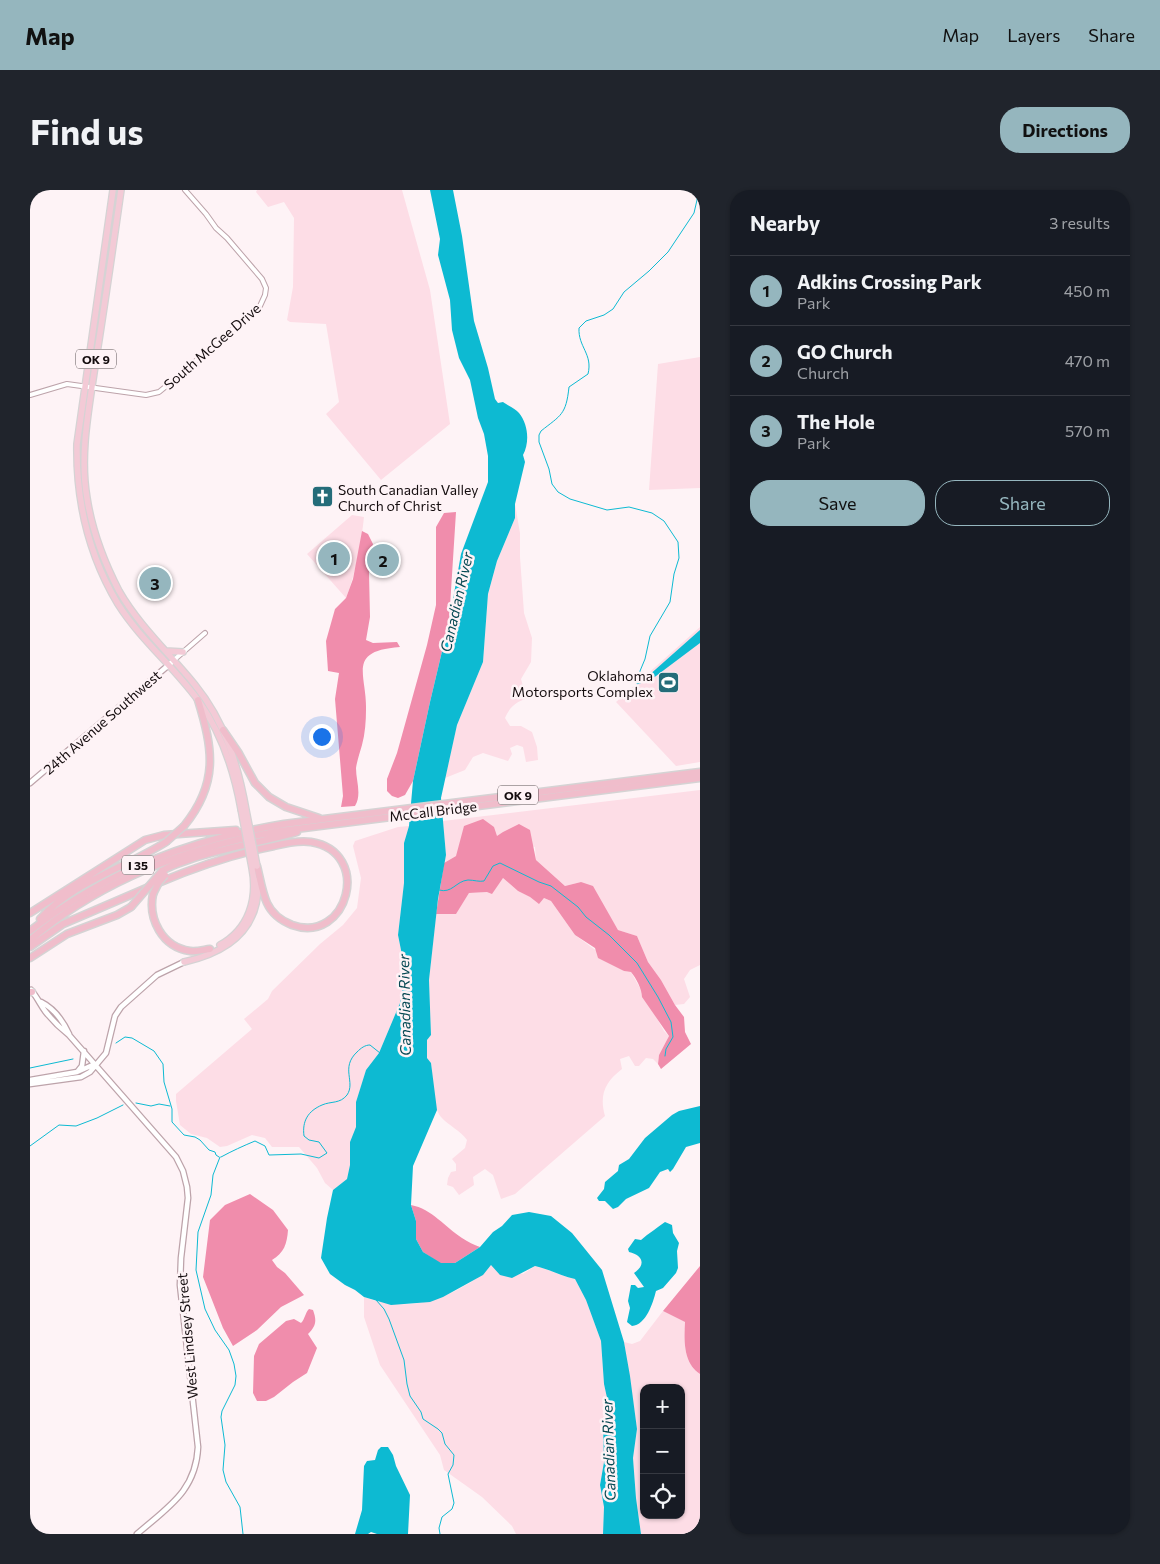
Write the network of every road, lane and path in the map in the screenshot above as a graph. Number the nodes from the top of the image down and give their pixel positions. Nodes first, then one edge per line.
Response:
1 (113, 190) edge
2 (121, 190) edge
3 (185, 190) edge
4 (85, 387) junction
5 (92, 388) junction
6 (30, 395) edge
7 (205, 633) dead end
8 (166, 651) junction
9 (183, 652) junction
10 (174, 660) junction
11 (168, 665) junction
12 (198, 700) junction
13 (223, 730) junction
14 (700, 772) edge
15 (700, 778) edge
16 (30, 784) edge
17 (244, 810) junction
18 (323, 819) junction
19 (336, 820) junction
20 (316, 826) junction
21 (259, 828) junction
22 (255, 867) junction
23 (163, 873) junction
24 (30, 913) edge
25 (30, 931) edge
26 (30, 940) edge
27 (30, 947) edge
28 (210, 949) junction
29 (31, 958) edge
30 (184, 962) junction
31 (31, 991) edge
32 (84, 1051) junction
33 (95, 1064) junction
34 (77, 1072) junction
35 (30, 1080) edge
36 (30, 1084) edge
37 (137, 1534) edge

1 - 4 highway, OK 9
2 - 5 highway, OK 9
3 - 5 street, South McGee Drive
4 - 5 street, South McGee Drive
4 - 6 street, South McGee Drive
4 - 11 highway, OK 9
5 - 8 highway, OK 9
7 - 9 street
8 - 9 highway
8 - 10 highway, OK 9
9 - 10 street
10 - 11 main road, 24th Avenue Southwest
10 - 13 highway, OK 9
11 - 12 highway, OK 9
11 - 16 main road, 24th Avenue Southwest
12 - 17 highway, OK 9
12 - 25 highway, bridge
13 - 17 highway
13 - 18 highway, OK 9
14 - 19 highway, McCall Bridge / OK 9
15 - 19 highway, McCall Bridge / OK 9
17 - 22 highway, OK 9, bridge
18 - 19 highway, McCall Bridge / OK 9
18 - 21 highway, I 35
19 - 20 highway, McCall Bridge / OK 9
20 - 23 highway, OK 9
20 - 26 highway, I 35
21 - 24 highway
21 - 25 highway, I 35
22 - 27 highway
22 - 28 highway, OK 9
22 - 30 highway
23 - 28 highway, OK 9, bridge
23 - 29 highway, bridge
28 - 30 highway
30 - 33 main road
31 - 32 main road, West Lindsey Street
32 - 33 main road, West Lindsey Street
32 - 34 main road
33 - 34 main road
33 - 36 main road
33 - 37 main road, West Lindsey Street
34 - 35 main road

